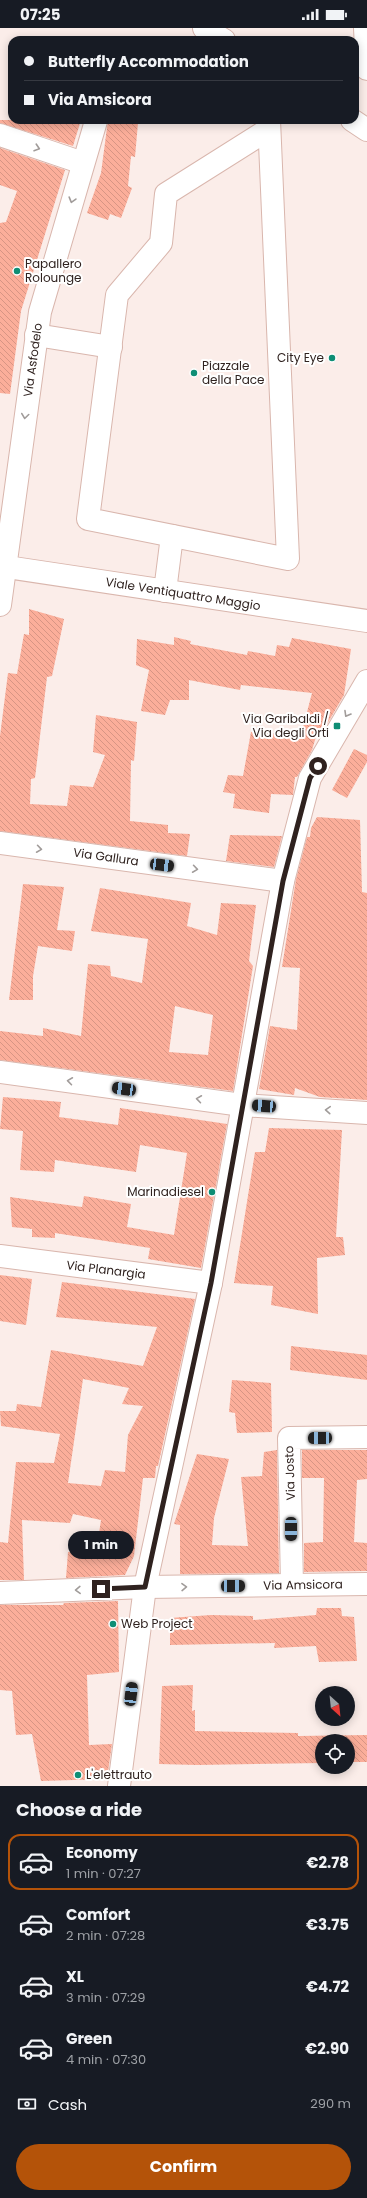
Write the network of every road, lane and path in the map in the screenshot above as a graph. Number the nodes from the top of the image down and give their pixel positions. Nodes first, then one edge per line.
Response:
1 (204, 28) edge
2 (364, 28) edge
3 (217, 36) edge
4 (367, 69) edge
5 (95, 124) edge
6 (358, 124) edge
7 (269, 125) edge
8 (367, 130) edge
9 (0, 136) edge
10 (83, 163) junction
11 (36, 335) junction
12 (111, 347) junction
13 (172, 536) junction
14 (2, 566) edge
15 (165, 591) junction
16 (0, 605) edge
17 (367, 621) edge
18 (367, 681) edge
19 (0, 843) edge
20 (283, 881) junction
21 (0, 1072) edge
22 (242, 1105) junction
23 (367, 1113) edge
24 (0, 1256) edge
25 (211, 1283) junction
26 (367, 1437) edge
27 (367, 1584) edge
28 (292, 1585) junction
29 (145, 1587) junction
30 (0, 1593) edge
31 (119, 1786) edge

1 - 3 street
2 - 4 street
5 - 10 street, Via Asfodelo
6 - 8 street
7 - 12 street
7 - 13 street
9 -> 10 street
10 -> 11 street, Via Asfodelo
11 - 12 street
11 -> 14 street, Via Asfodelo
12 - 13 street
13 - 15 street
14 - 15 street, Viale Ventiquattro Maggio
14 - 16 street, Via Asfodelo
15 - 17 street, Viale Ventiquattro Maggio
18 -> 20 street
19 -> 20 street, Via Gallura
20 - 22 street
22 -> 21 street
23 -> 22 street
22 - 25 street
24 - 25 street, Via Planargia
25 - 29 street
26 - 28 street, Via Josto
27 - 28 street, Via Amsicora
29 -> 28 street, Via Amsicora
29 -> 30 street, Via Amsicora
29 - 31 street

